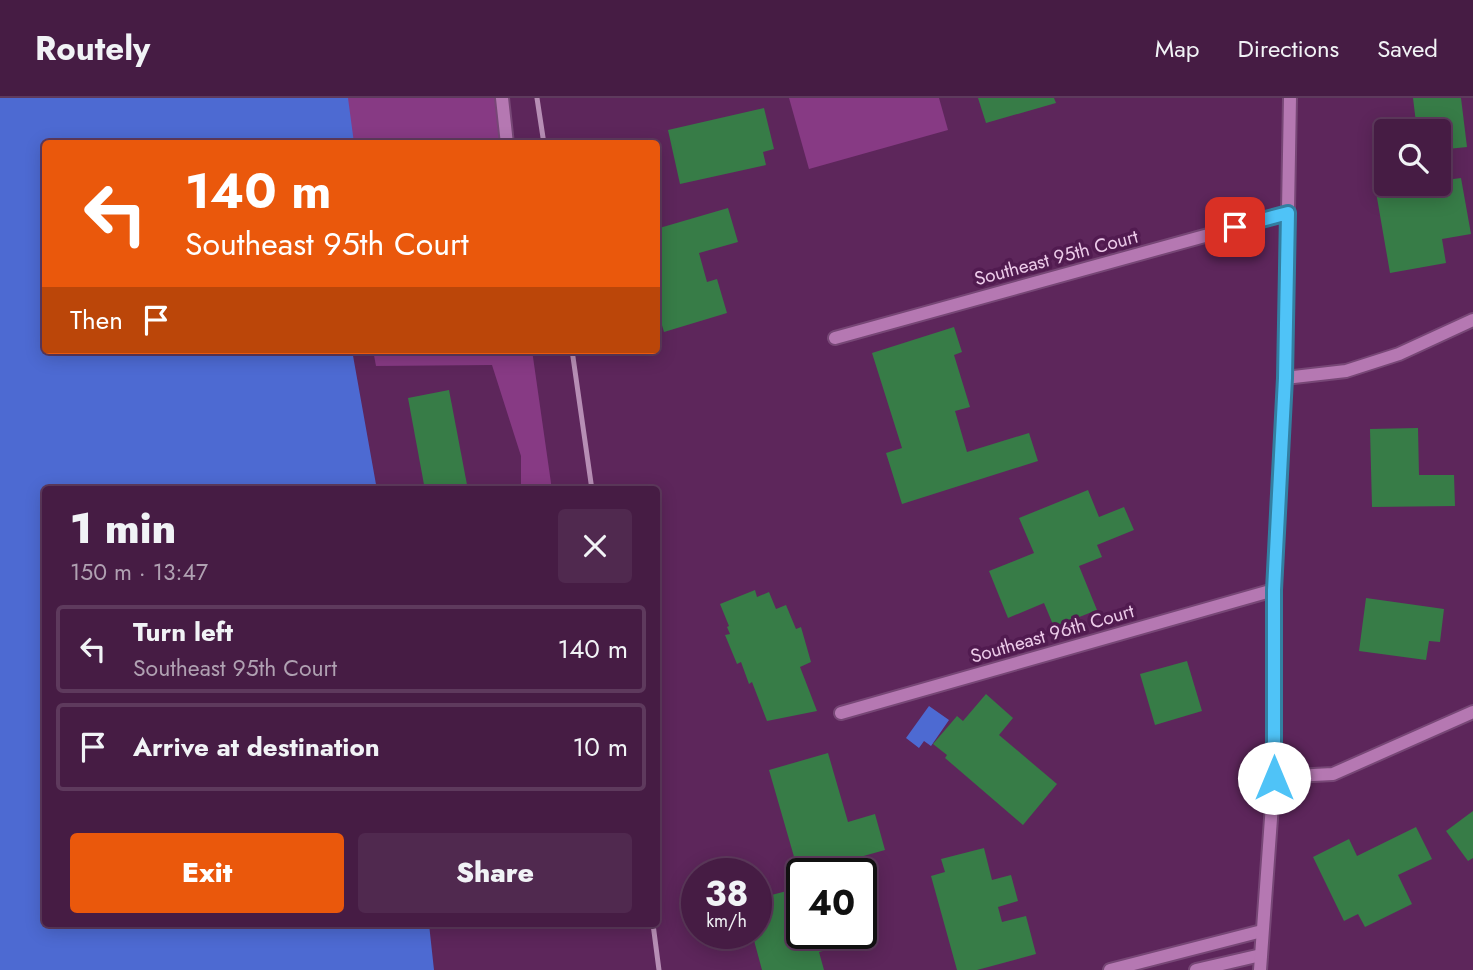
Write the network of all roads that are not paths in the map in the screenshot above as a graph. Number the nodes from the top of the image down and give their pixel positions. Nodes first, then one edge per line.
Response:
1 (502, 98) edge
2 (1290, 98) edge
3 (507, 140) edge
4 (1288, 213) junction
5 (1473, 320) edge
6 (835, 338) dead end
7 (1285, 378) junction
8 (1274, 590) junction
9 (1473, 712) edge
10 (841, 713) dead end
11 (1274, 778) junction
12 (1262, 931) junction
13 (1261, 955) junction
14 (1110, 970) edge
15 (1196, 970) edge
16 (1260, 970) edge

1 - 3 street
2 - 4 street
4 - 6 street, Southeast 95th Court
4 - 7 street
5 - 7 street
7 - 8 street
8 - 10 street, Southeast 96th Court
8 - 11 street
9 - 11 street
11 - 12 street
12 - 13 street
12 - 14 street
13 - 15 street
13 - 16 street

